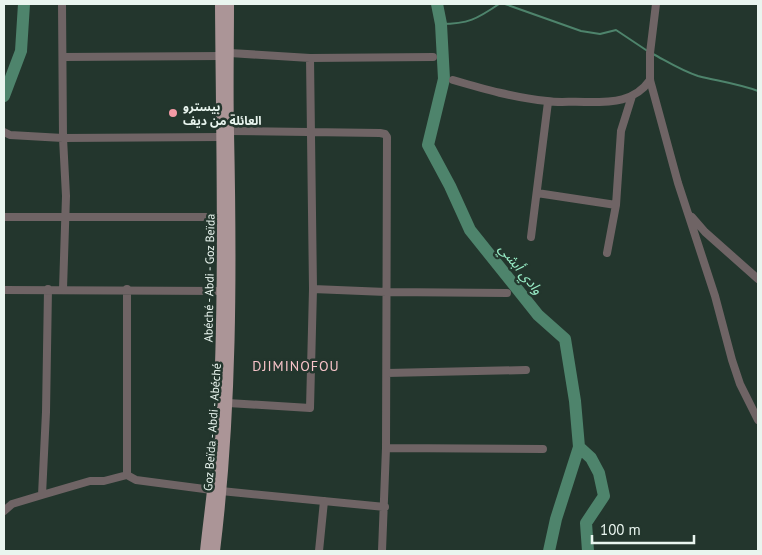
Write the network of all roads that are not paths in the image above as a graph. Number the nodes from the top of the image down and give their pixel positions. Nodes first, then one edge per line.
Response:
1 (62, 4) edge
2 (220, 4) edge
3 (229, 4) edge
4 (656, 4) edge
5 (224, 25) junction
6 (225, 55) junction
7 (63, 57) junction
8 (433, 57) dead end
9 (310, 58) junction
10 (454, 80) dead end
11 (650, 80) junction
12 (632, 96) junction
13 (548, 102) junction
14 (4, 132) edge
15 (311, 133) junction
16 (225, 134) junction
17 (63, 138) junction
18 (537, 193) junction
19 (616, 205) junction
20 (690, 215) junction
21 (65, 216) junction
22 (4, 217) edge
23 (226, 217) junction
24 (531, 237) dead end
25 (607, 253) dead end
26 (758, 279) edge
27 (48, 289) junction
28 (63, 289) junction
29 (313, 289) junction
30 (4, 290) edge
31 (127, 290) junction
32 (222, 291) junction
33 (386, 292) junction
34 (507, 292) dead end
35 (225, 352) junction
36 (526, 370) dead end
37 (387, 373) junction
38 (228, 403) junction
39 (758, 420) edge
40 (386, 448) junction
41 (543, 449) dead end
42 (127, 476) junction
43 (216, 491) junction
44 (42, 495) junction
45 (324, 501) junction
46 (385, 507) junction
47 (4, 511) edge
48 (205, 551) edge
49 (214, 551) edge
50 (319, 551) edge
51 (382, 551) edge

1 - 7 street
2 - 5 main road, Abéché - Abdi - Goz Beïda
3 - 5 main road
4 - 11 street
5 - 6 main road, Abéché - Abdi - Goz Beïda
6 - 7 street
6 - 9 street
6 - 16 main road, Abéché - Abdi - Goz Beïda
7 - 17 street
8 - 9 street
9 - 15 street
10 - 13 street
11 - 12 street
11 - 20 street
12 - 13 street
12 - 19 street
13 - 18 street
14 - 17 street
15 - 16 street
15 - 29 street
15 - 33 street
16 - 17 street
16 - 23 main road, Abéché - Abdi - Goz Beïda
17 - 21 street
18 - 19 street
18 - 24 street
19 - 25 street
20 - 26 street
20 - 39 street
21 - 22 street
21 - 23 street
21 - 28 street
23 - 32 main road, Abéché - Abdi - Goz Beïda
23 - 35 main road, Goz Beïda - Abdi - Abéché
27 - 28 street
27 - 30 street
27 - 44 street
28 - 31 street
29 - 33 street
29 - 38 street
31 - 32 street
31 - 42 street
32 - 35 main road, Abéché - Abdi - Goz Beïda
33 - 34 street
33 - 37 street
35 - 38 main road, Goz Beïda - Abdi - Abéché
35 - 43 main road, Abéché - Abdi - Goz Beïda
36 - 37 street
37 - 40 street
38 - 43 main road, Goz Beïda - Abdi - Abéché
40 - 41 street
40 - 46 street
42 - 43 street
42 - 44 street
43 - 45 street
43 - 48 main road, Abéché - Abdi - Goz Beïda
43 - 49 main road, Goz Beïda - Abdi - Abéché
44 - 47 street
45 - 46 street
45 - 50 street
46 - 51 street

